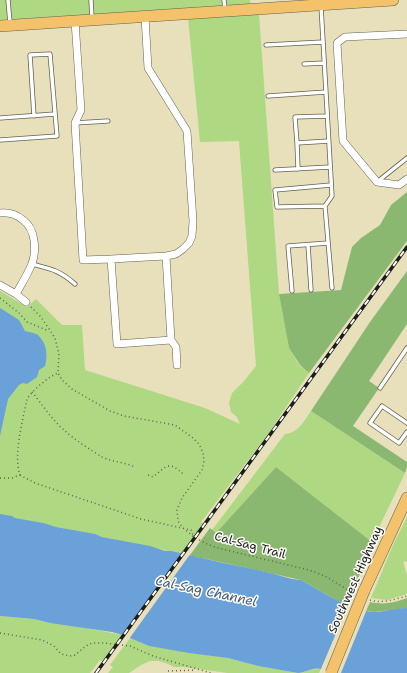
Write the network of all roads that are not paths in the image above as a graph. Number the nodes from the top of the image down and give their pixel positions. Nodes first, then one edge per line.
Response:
1 (8, 0) edge
2 (91, 0) edge
3 (224, 0) edge
4 (393, 0) edge
5 (321, 5) junction
6 (225, 12) junction
7 (145, 17) junction
8 (92, 20) junction
9 (75, 21) junction
10 (5, 26) edge
11 (407, 34) edge
12 (323, 42) junction
13 (266, 45) dead end
14 (324, 63) junction
15 (304, 64) dead end
16 (326, 92) junction
17 (268, 96) dead end
18 (55, 114) junction
19 (34, 116) junction
20 (327, 116) junction
21 (0, 118) edge
22 (108, 121) dead end
23 (75, 123) junction
24 (0, 140) edge
25 (329, 141) junction
26 (297, 143) junction
27 (407, 158) edge
28 (330, 167) junction
29 (298, 169) junction
30 (275, 170) dead end
31 (407, 178) edge
32 (377, 182) junction
33 (331, 185) junction
34 (325, 206) junction
35 (0, 213) edge
36 (328, 243) junction
37 (308, 245) junction
38 (166, 256) junction
39 (111, 259) junction
40 (32, 264) junction
41 (75, 284) dead end
42 (0, 285) edge
43 (332, 288) dead end
44 (311, 290) dead end
45 (292, 291) dead end
46 (16, 294) junction
47 (26, 302) road end
48 (171, 340) junction
49 (407, 348) edge
50 (177, 365) dead end
51 (380, 388) dead end
52 (407, 423) edge
53 (407, 432) edge
54 (407, 498) edge
55 (331, 673) edge

1 - 10 lane
2 - 8 lane
3 - 6 lane
4 - 5 main road
5 - 6 main road
5 - 12 lane
6 - 7 main road
7 - 8 main road
7 - 38 street
8 - 9 main road
9 - 10 main road
9 - 23 street
11 - 32 street
12 - 13 lane
12 - 14 lane
14 - 15 lane
14 - 16 lane
16 - 17 lane
16 - 20 lane
18 - 19 lane
18 - 19 lane
18 - 24 lane
19 - 21 lane
20 - 25 lane
20 - 26 lane
22 - 23 lane
23 - 39 street
25 - 26 lane
25 - 28 lane
26 - 29 lane
27 - 32 lane
28 - 29 lane
28 - 33 lane
29 - 30 lane
31 - 32 street
33 - 34 lane
33 - 34 lane
34 - 36 lane
35 - 40 street
36 - 37 lane
36 - 43 lane
37 - 44 lane
37 - 45 lane
38 - 39 street
38 - 48 street
39 - 48 street
40 - 41 lane
40 - 46 street
42 - 46 street
46 - 47 street
48 - 50 street
49 - 51 lane
52 - 53 lane
54 - 55 main road, Southwest Highway, bridge

